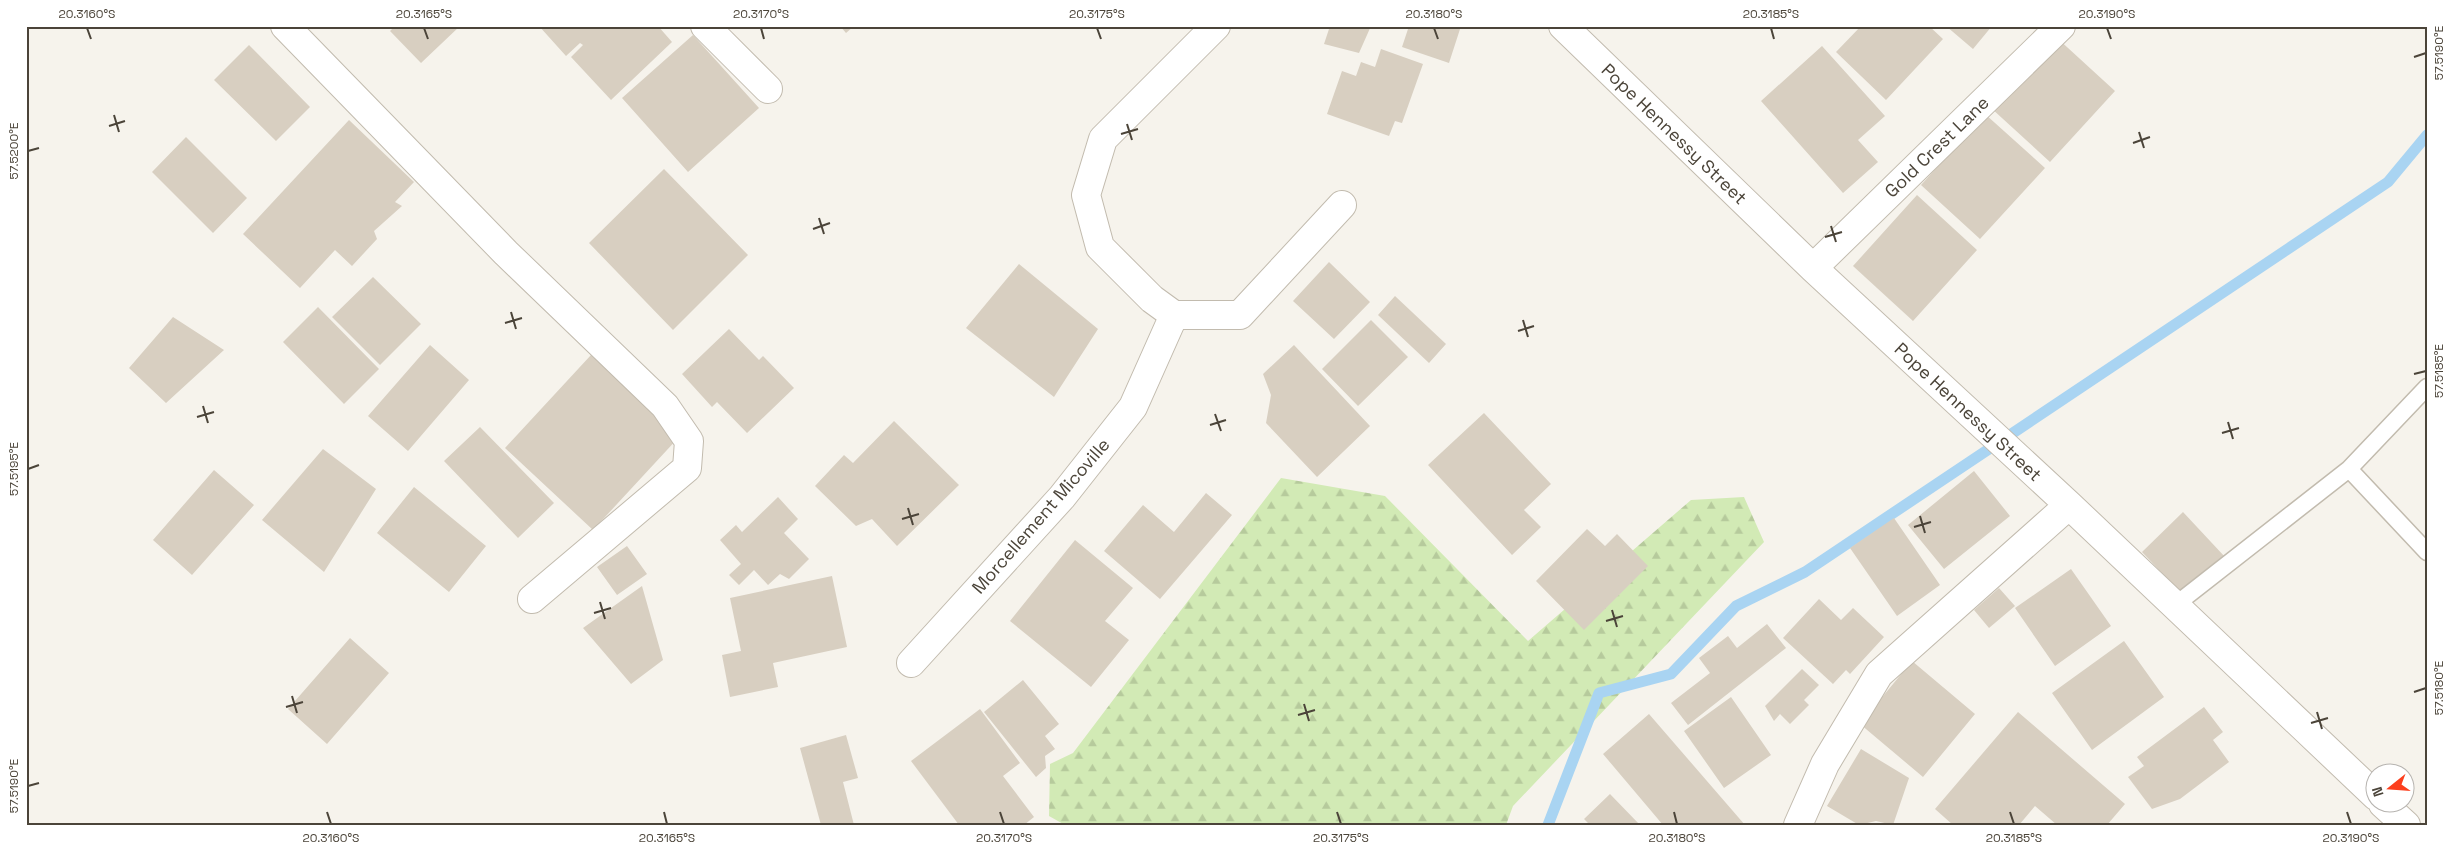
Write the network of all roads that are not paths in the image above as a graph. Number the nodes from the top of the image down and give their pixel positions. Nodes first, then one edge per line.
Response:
1 (285, 26) edge
2 (705, 26) edge
3 (1216, 26) edge
4 (1562, 26) edge
5 (2061, 26) edge
6 (768, 90) dead end
7 (1342, 206) dead end
8 (1813, 268) junction
9 (1174, 315) junction
10 (2427, 386) edge
11 (2349, 469) junction
12 (2069, 505) junction
13 (2427, 552) edge
14 (532, 599) dead end
15 (2174, 606) junction
16 (911, 663) dead end
17 (2366, 787) edge
18 (2394, 814) edge
19 (1798, 825) edge
20 (2406, 825) edge

1 - 14 street
2 - 6 street
3 - 9 street
4 - 8 street, Pope Hennessy Street
5 - 8 street, Gold Crest Lane
7 - 9 street
8 - 12 street, Pope Hennessy Street
9 - 16 street, Morcellement Micoville
10 - 11 lane
11 - 13 lane
11 - 15 lane
12 - 15 street, Pope Hennessy Street
12 - 19 street
15 - 17 street, Pope Hennessy Street
18 - 20 street

